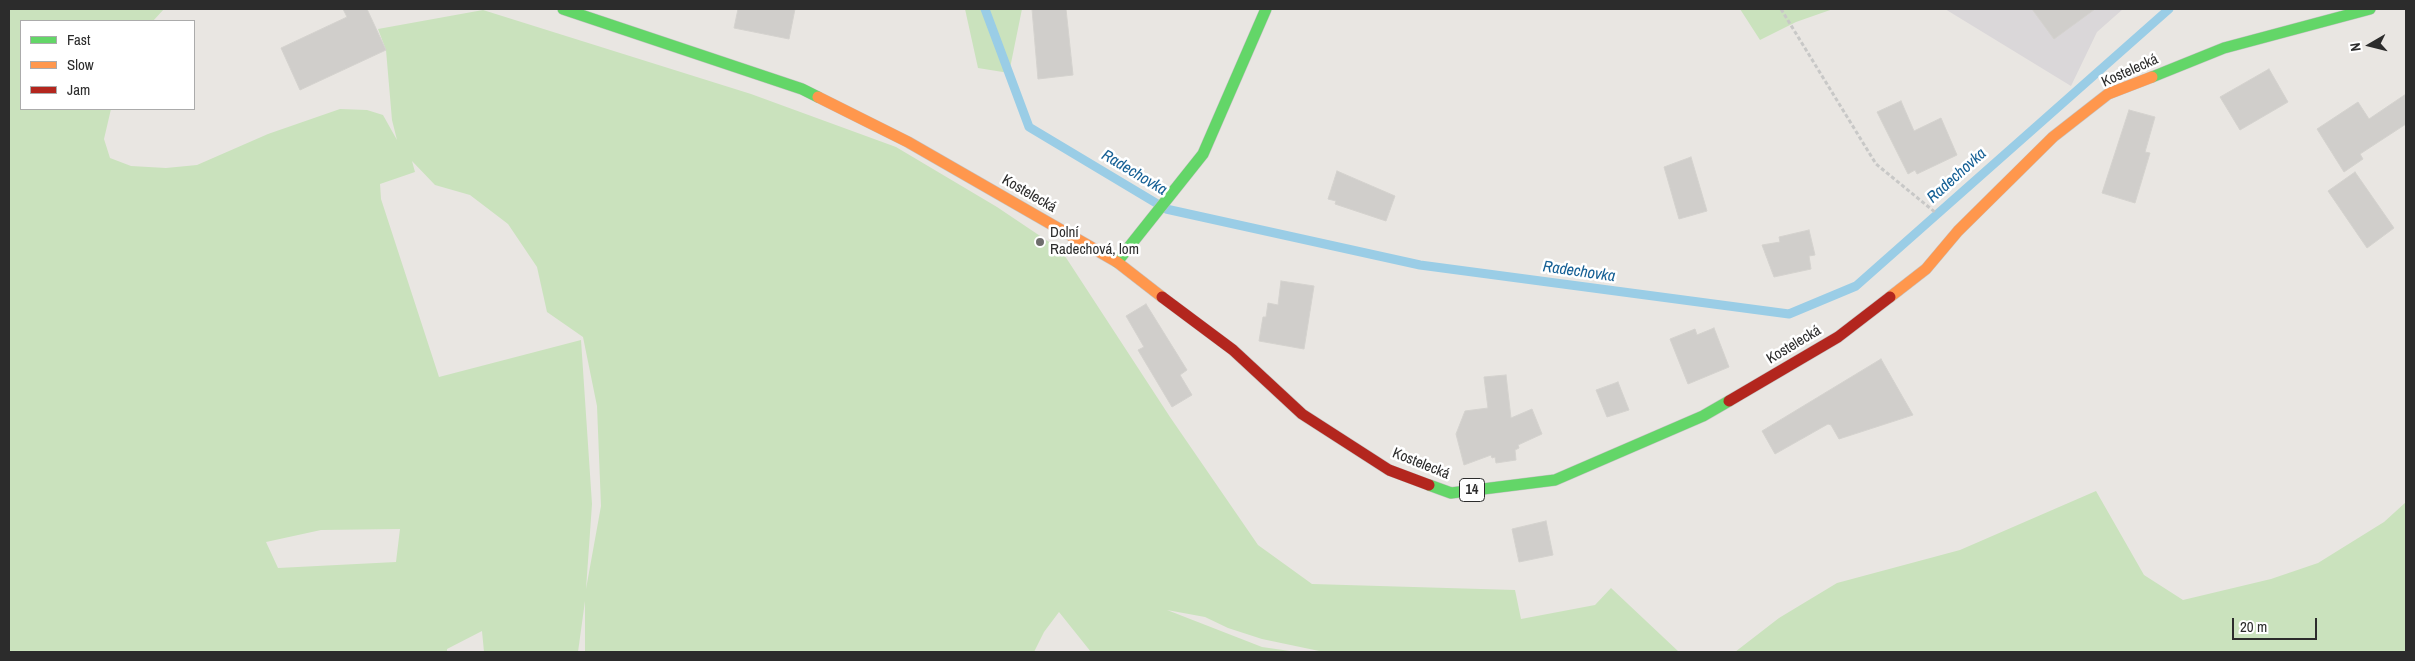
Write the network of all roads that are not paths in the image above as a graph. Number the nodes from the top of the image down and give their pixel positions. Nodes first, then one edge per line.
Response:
1 (563, 9) edge
2 (1266, 9) edge
3 (2370, 9) edge
4 (1117, 262) junction

1 - 4 main road, Kostelecká / 14
2 - 4 main road
3 - 4 main road, Kostelecká / 14

